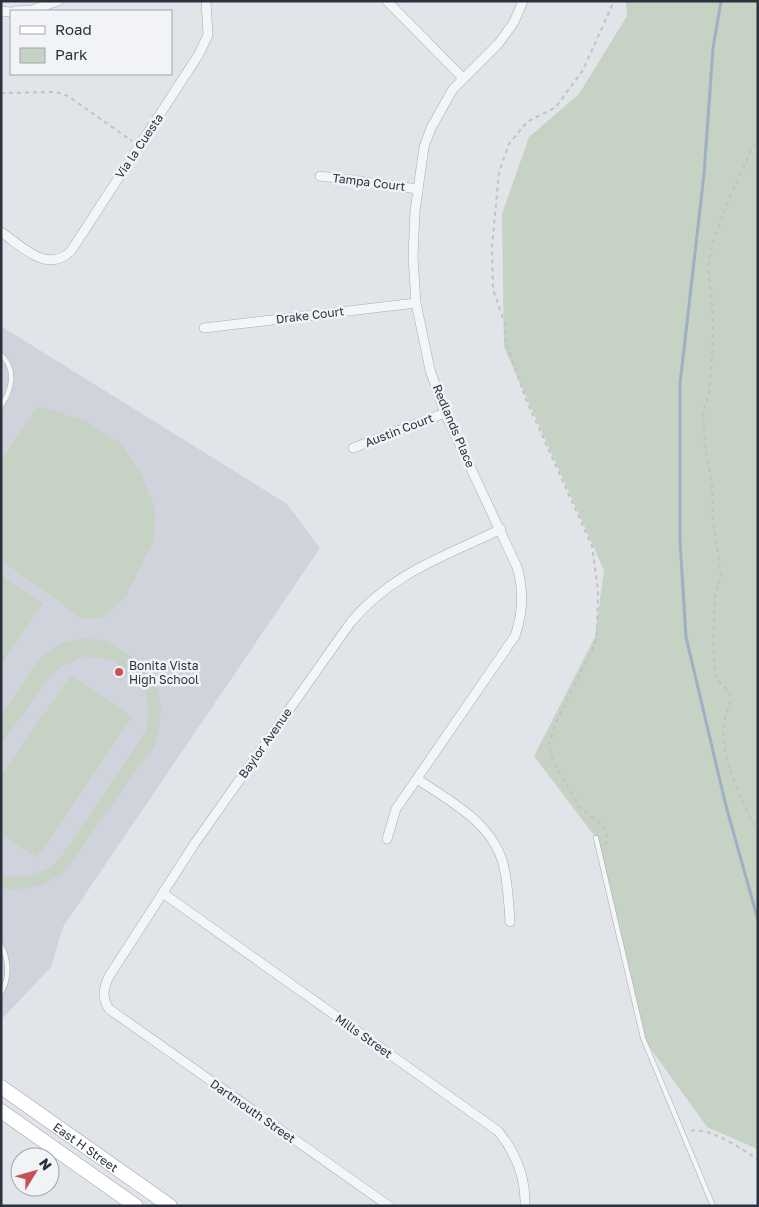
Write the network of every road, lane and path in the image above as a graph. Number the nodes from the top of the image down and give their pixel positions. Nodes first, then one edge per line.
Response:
1 (58, 1) edge
2 (206, 1) edge
3 (387, 1) edge
4 (523, 1) edge
5 (614, 1) edge
6 (32, 10) edge
7 (462, 77) junction
8 (1, 93) edge
9 (758, 136) edge
10 (138, 145) junction
11 (320, 176) dead end
12 (418, 189) junction
13 (1, 232) edge
14 (416, 303) junction
15 (204, 328) dead end
16 (1, 355) edge
17 (1, 406) edge
18 (445, 413) junction
19 (353, 448) dead end
20 (501, 529) junction
21 (418, 779) junction
22 (758, 833) edge
23 (596, 838) dead end
24 (387, 839) dead end
25 (605, 848) dead end
26 (164, 894) junction
27 (510, 922) dead end
28 (1, 945) edge
29 (1, 993) edge
30 (117, 1015) joint
31 (1, 1087) edge
32 (1, 1111) edge
33 (682, 1135) junction
34 (48, 1143) junction
35 (46, 1147) edge
36 (758, 1160) edge
37 (136, 1206) edge
38 (170, 1206) edge
39 (389, 1206) edge
40 (525, 1206) edge
41 (713, 1206) edge

1 - 6 street
2 - 10 street, Via la Cuesta
3 - 7 street
4 - 7 street, Redlands Place
5 - 25 path
7 - 12 street, Redlands Place
8 - 10 path
9 - 22 path
10 - 13 street, Via la Cuesta
11 - 12 street, Tampa Court
12 - 14 street, Redlands Place
14 - 15 street, Drake Court
14 - 18 street, Redlands Place
16 - 17 lane
18 - 19 street, Austin Court
18 - 20 street, Redlands Place
20 - 21 street, Redlands Place
20 - 26 street, Baylor Avenue
21 - 24 street, Redlands Place
21 - 27 street
23 - 33 lane
26 - 30 street, Baylor Avenue
26 - 40 street, Mills Street
28 - 29 lane
30 - 39 street, Dartmouth Street
31 - 38 main road, East H Street
32 - 34 main road, East H Street
33 - 36 path
33 - 41 lane
34 - 35 lane
34 - 37 main road, East H Street

